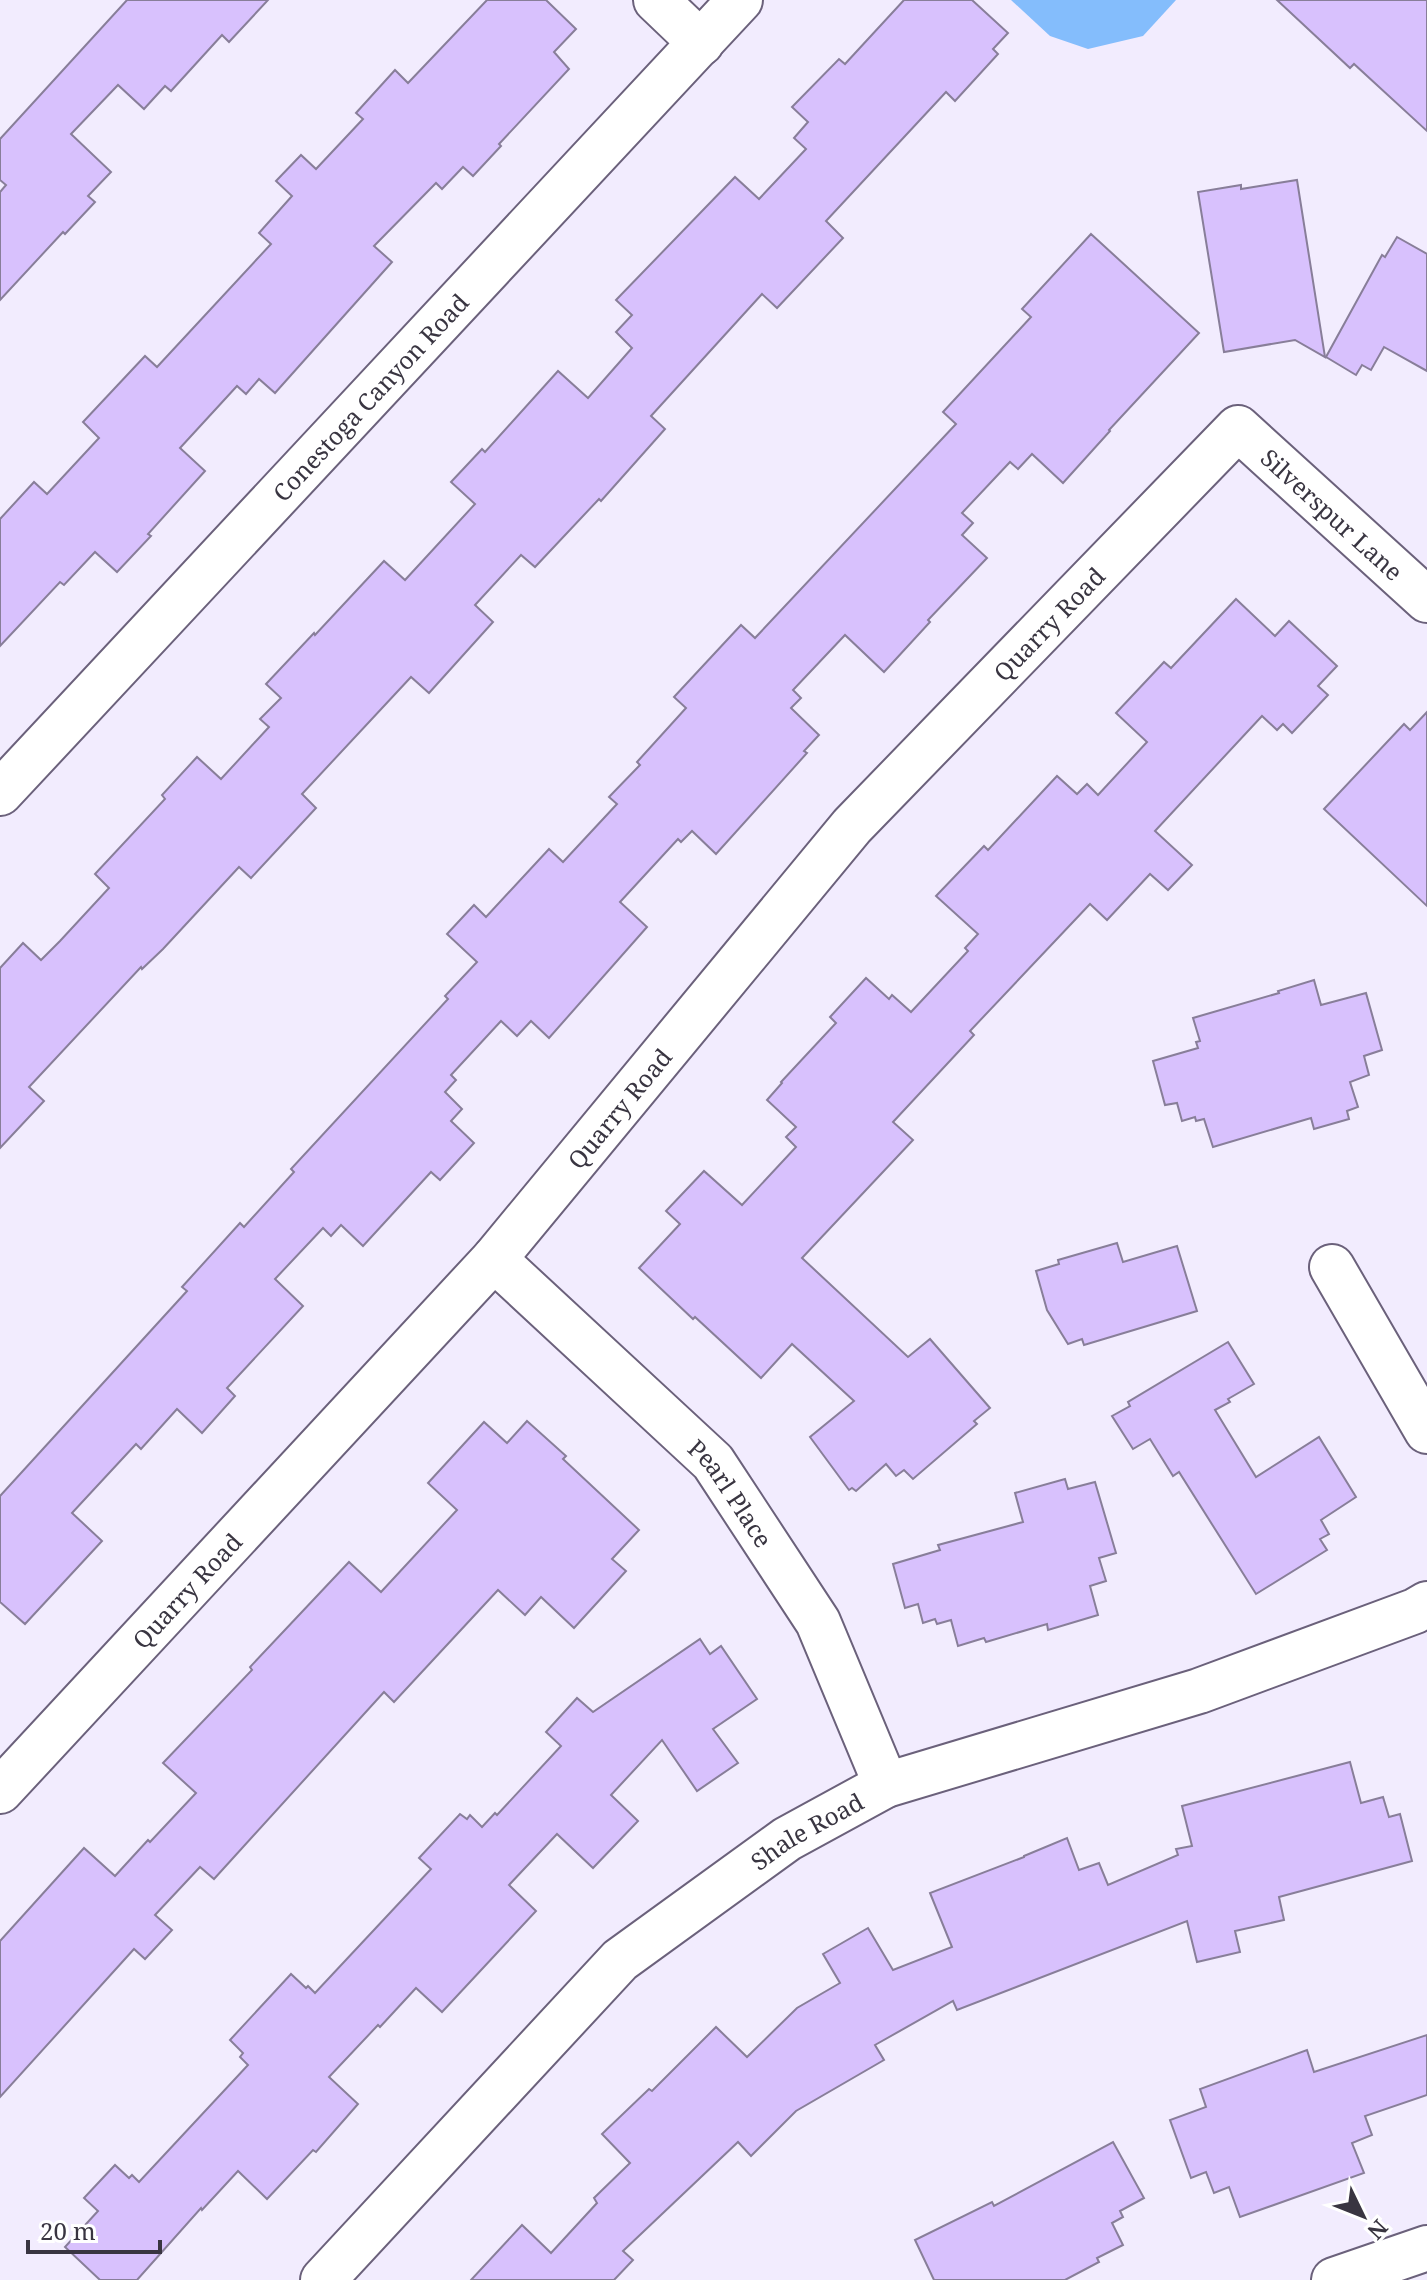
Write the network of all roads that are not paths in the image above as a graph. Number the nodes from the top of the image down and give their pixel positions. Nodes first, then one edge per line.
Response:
1 (656, 0) edge
2 (740, 0) edge
3 (701, 43) junction
4 (1238, 428) joint
5 (1427, 600) edge
6 (0, 793) edge
7 (494, 1259) junction
8 (1332, 1267) dead end
9 (1427, 1431) edge
10 (1427, 1604) edge
11 (886, 1785) junction
12 (0, 1791) edge
13 (1427, 2248) edge
14 (323, 2280) edge
15 (1334, 2280) edge

1 - 3 street
2 - 3 street, Conestoga Canyon Road
3 - 6 street, Conestoga Canyon Road
4 - 5 street, Silverspur Lane
4 - 7 street, Quarry Road
7 - 11 street, Pearl Place
7 - 12 street, Quarry Road
8 - 9 street
10 - 11 street, Shale Road
11 - 14 street, Shale Road
13 - 15 street

